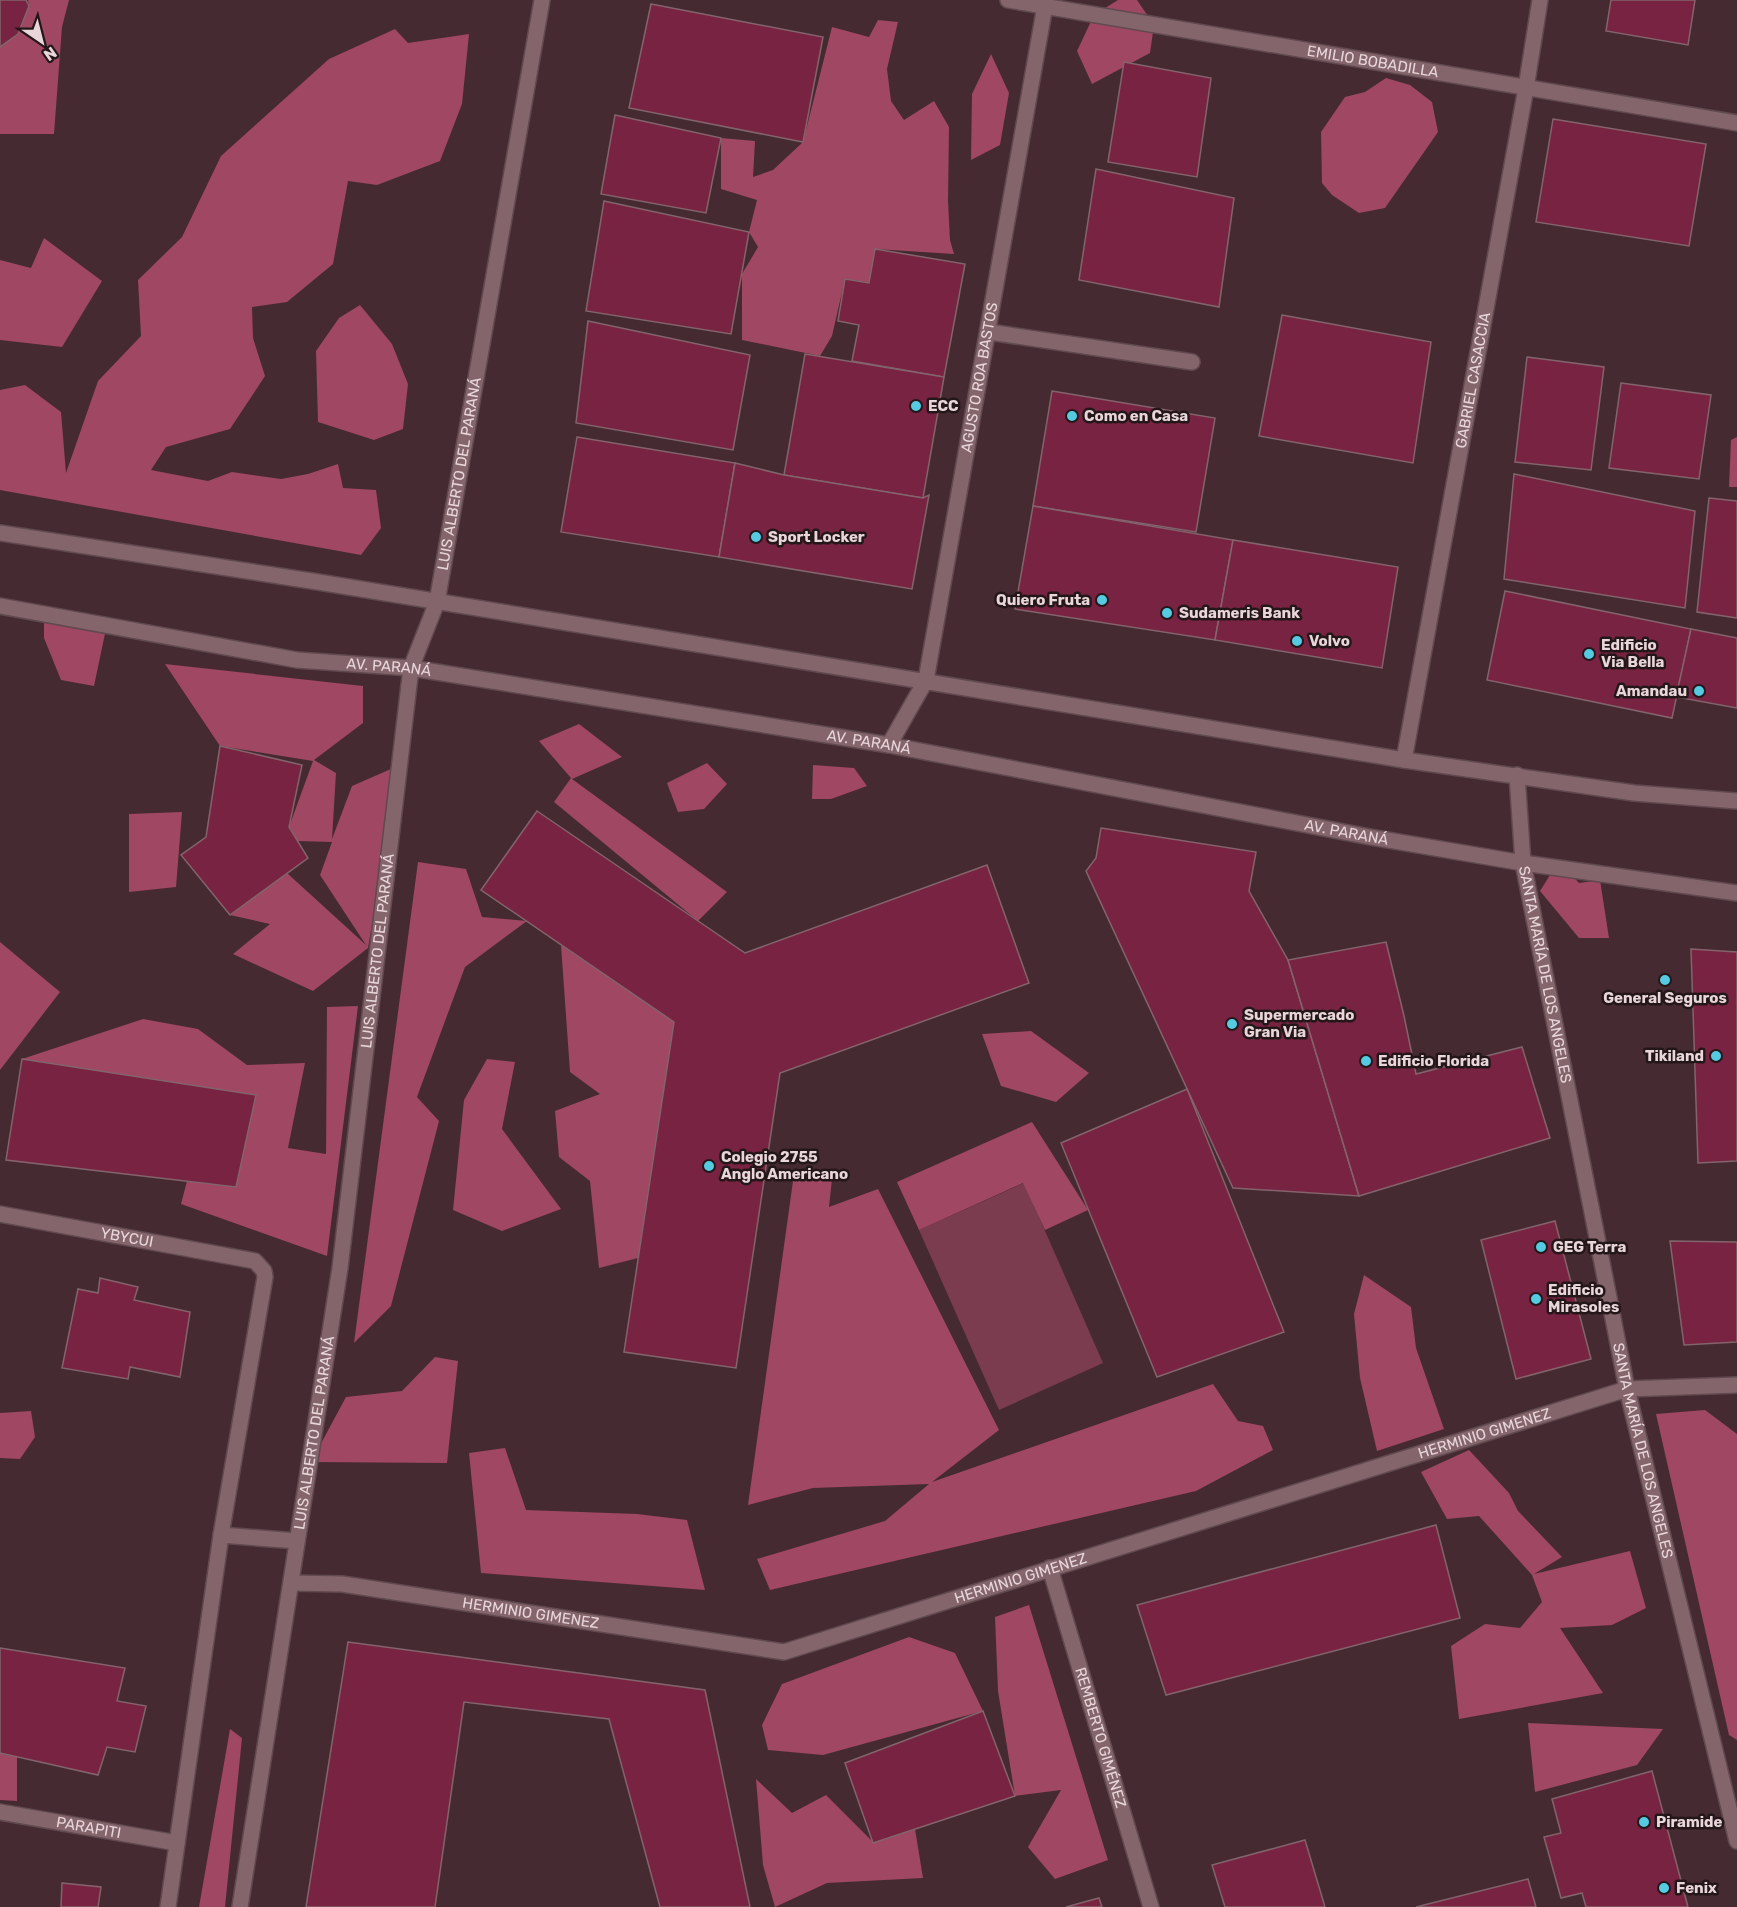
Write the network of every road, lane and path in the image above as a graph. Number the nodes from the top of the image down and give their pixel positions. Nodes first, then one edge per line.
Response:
1 (542, 0) edge
2 (1008, 0) edge
3 (1540, 0) edge
4 (1046, 4) edge
5 (1526, 88) junction
6 (1737, 123) edge
7 (988, 332) junction
8 (1192, 362) dead end
9 (0, 532) edge
10 (437, 602) junction
11 (0, 606) edge
12 (411, 668) junction
13 (926, 680) junction
14 (889, 746) junction
15 (1404, 760) junction
16 (1517, 775) junction
17 (1737, 801) edge
18 (1523, 863) junction
19 (1737, 893) edge
20 (0, 1214) edge
21 (1737, 1385) edge
22 (1627, 1389) junction
23 (221, 1536) junction
24 (297, 1541) junction
25 (1050, 1568) junction
26 (291, 1583) junction
27 (0, 1812) edge
28 (1737, 1841) edge
29 (177, 1843) junction
30 (168, 1907) edge
31 (240, 1907) edge
32 (1151, 1907) edge

1 - 10 street, LUIS ALBERTO DEL PARANÁ
2 - 4 street, EMILIO BOBADILLA
3 - 5 street, GABRIEL CASACCIA
4 - 5 street, EMILIO BOBADILLA
4 - 7 street, AGUSTO ROA BASTOS
5 - 6 street, EMILIO BOBADILLA
5 - 15 street, GABRIEL CASACCIA
7 - 8 street
7 - 13 street, AGUSTO ROA BASTOS
9 - 10 street
10 - 12 street, LUIS ALBERTO DEL PARANÁ
10 - 13 street
11 - 12 street, AV. PARANÁ
12 - 14 street, AV. PARANÁ
12 - 24 street, LUIS ALBERTO DEL PARANÁ
13 - 14 street, AGUSTO ROA BASTOS
13 - 15 street
14 - 18 street, AV. PARANÁ
15 - 16 street
16 - 17 street
16 - 18 street, SANTA MARÍA DE LOS ANGELES
18 - 19 street, AV. PARANÁ
18 - 22 street, SANTA MARÍA DE LOS ANGELES
20 - 23 street, YBYCUI
21 - 22 street, HERMINIO GIMENEZ
22 - 25 street, HERMINIO GIMENEZ
22 - 28 street, SANTA MARÍA DE LOS ANGELES
23 - 24 street
23 - 29 street
24 - 26 street, LUIS ALBERTO DEL PARANÁ
25 - 26 street, HERMINIO GIMENEZ
25 - 32 street, REMBERTO GIMÉNEZ
26 - 31 street, LUIS ALBERTO DEL PARANÁ
27 - 29 street, PARAPITI
29 - 30 street

